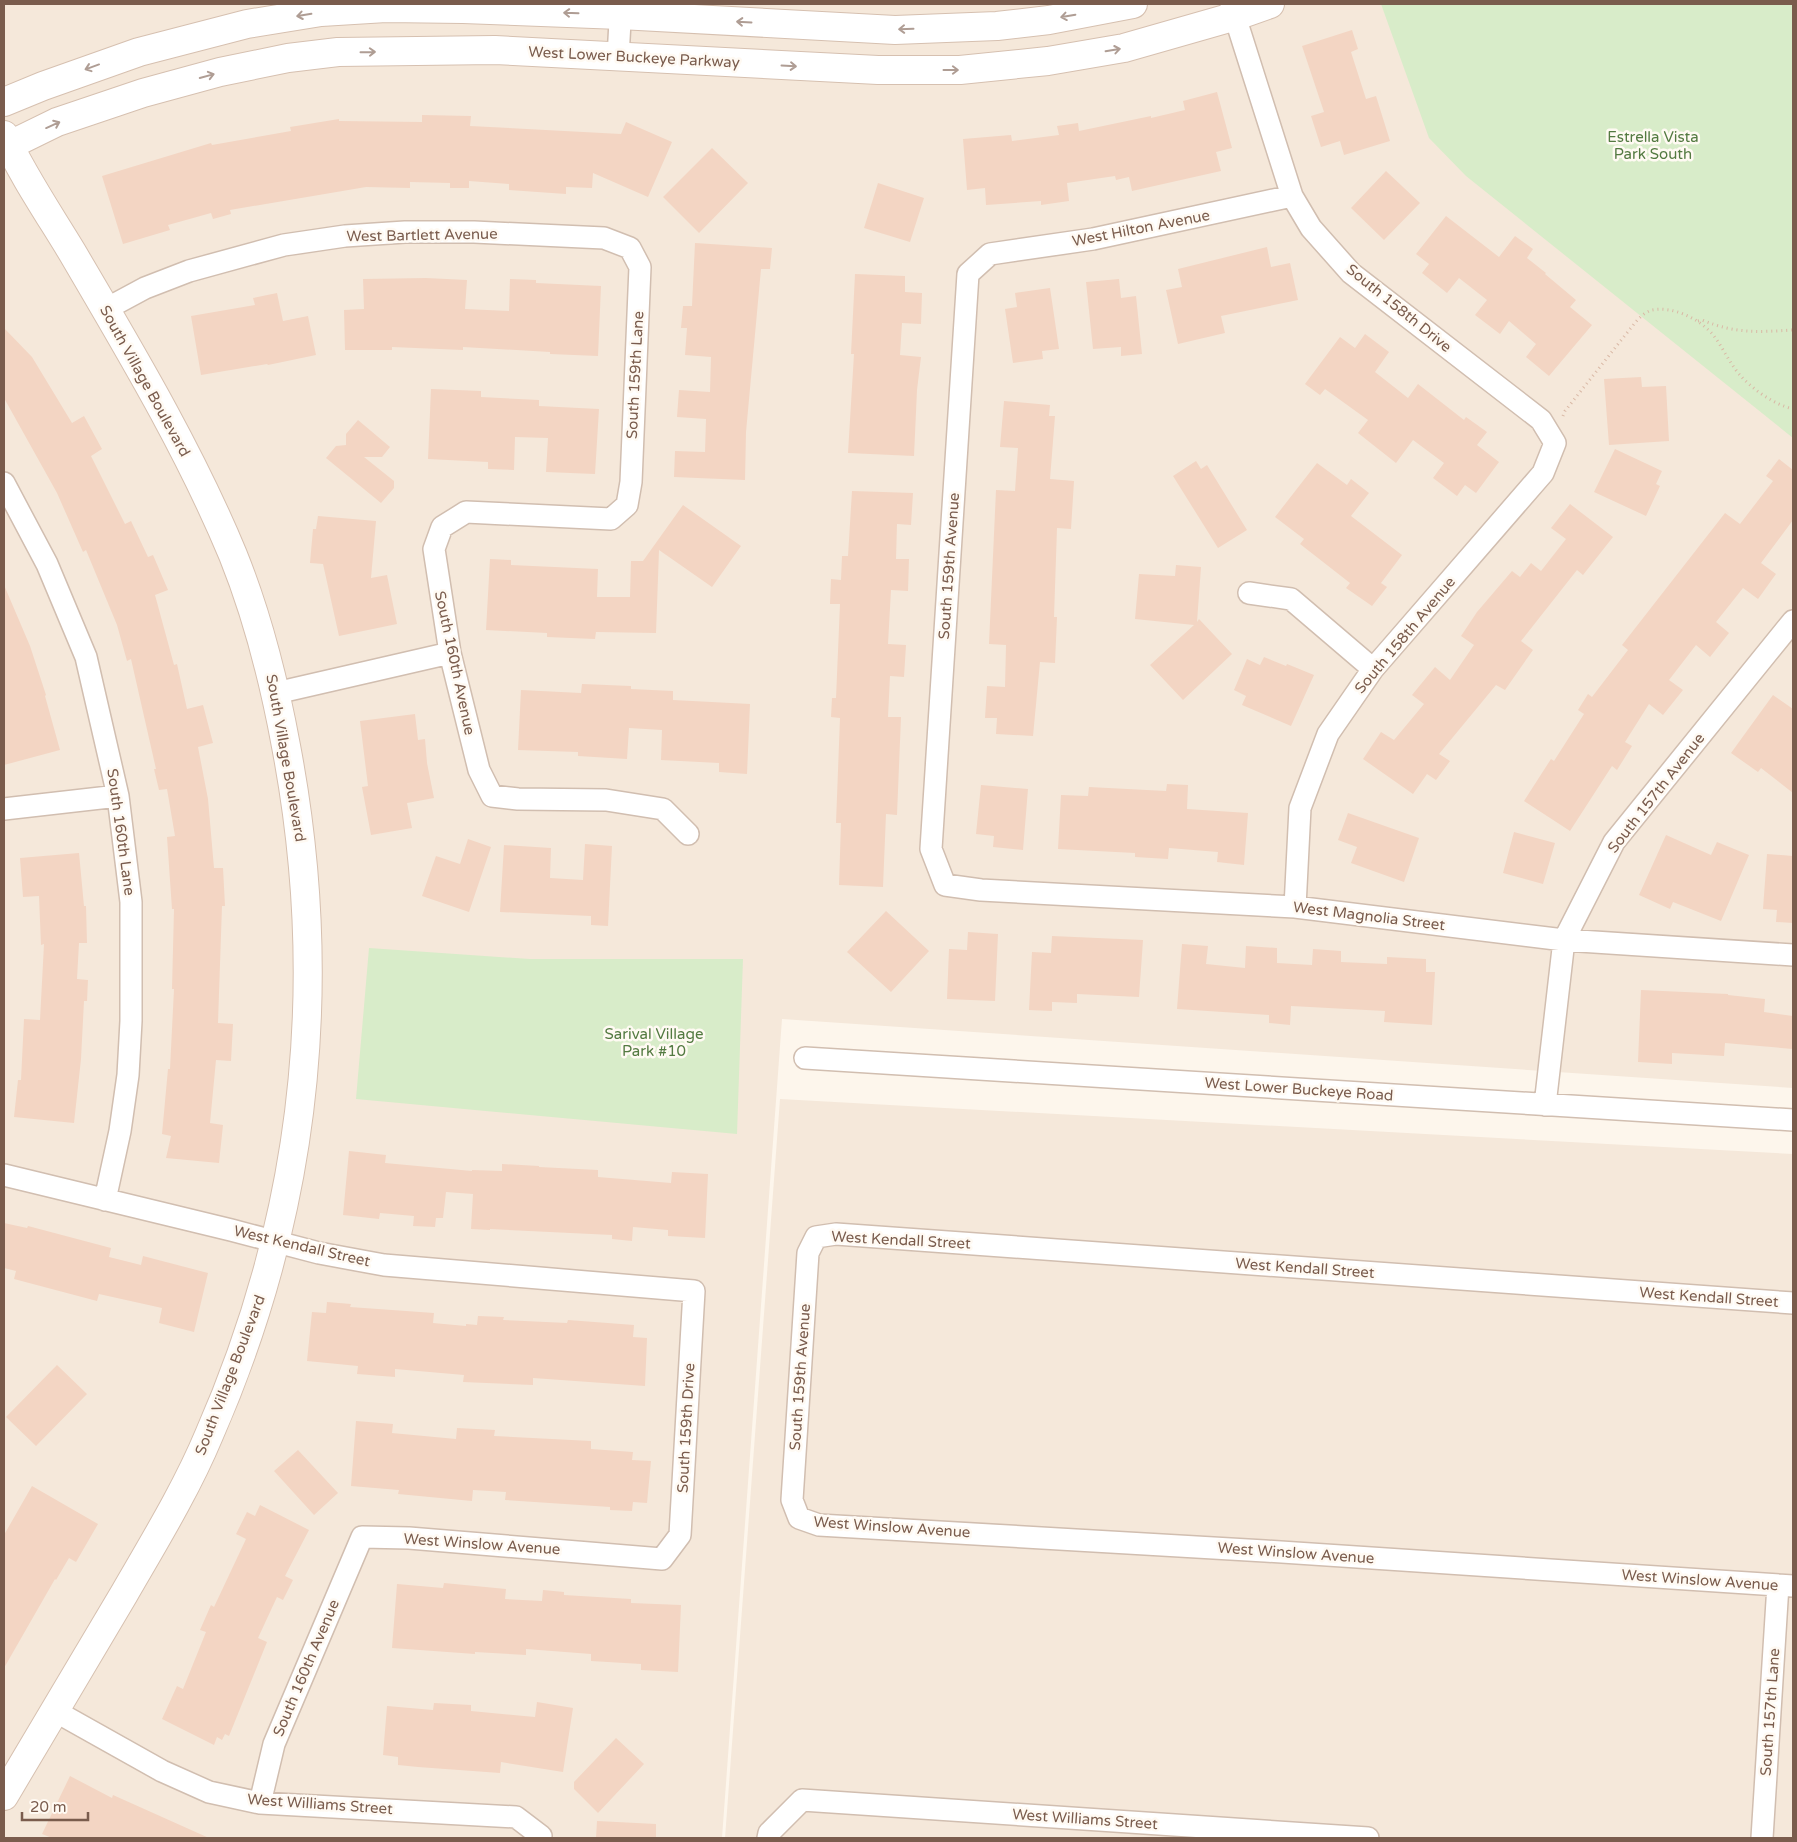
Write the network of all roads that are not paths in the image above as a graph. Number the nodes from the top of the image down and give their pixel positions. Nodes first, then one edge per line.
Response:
1 (1133, 4) edge
2 (1270, 4) edge
3 (620, 10) edge
4 (1234, 10) edge
5 (618, 57) junction
6 (4, 102) edge
7 (5, 143) edge
8 (1292, 196) junction
9 (630, 248) joint
10 (990, 254) joint
11 (106, 309) junction
12 (1555, 443) joint
13 (4, 483) edge
14 (442, 527) joint
15 (1249, 593) dead end
16 (1793, 621) edge
17 (1787, 643) edge
18 (450, 653) junction
19 (1374, 669) junction
20 (276, 693) junction
21 (118, 796) junction
22 (4, 809) edge
23 (688, 834) dead end
24 (944, 885) joint
25 (1295, 907) junction
26 (1564, 940) junction
27 (1793, 955) edge
28 (805, 1058) dead end
29 (1545, 1105) junction
30 (1793, 1120) edge
31 (4, 1175) edge
32 (105, 1200) junction
33 (816, 1237) joint
34 (276, 1243) junction
35 (694, 1291) joint
36 (1793, 1303) edge
37 (800, 1518) joint
38 (362, 1537) joint
39 (662, 1559) joint
40 (1786, 1586) edge
41 (55, 1711) junction
42 (4, 1796) edge
43 (260, 1802) junction
44 (540, 1837) edge
45 (768, 1838) edge
46 (1368, 1838) edge
47 (1762, 1838) edge

1 -> 3 main road
2 - 4 main road, West Lower Buckeye Parkway
3 - 5 street
3 -> 6 main road
5 -> 4 main road, West Lower Buckeye Parkway
4 - 8 street, South 158th Drive
7 -> 5 main road, West Lower Buckeye Parkway
7 - 11 main road, South Village Boulevard
8 - 10 street, West Hilton Avenue
8 - 12 street, South 158th Drive
9 - 11 street, West Bartlett Avenue
9 - 14 street, South 159th Lane
10 - 24 street, South 159th Avenue
11 - 20 main road, South Village Boulevard
12 - 19 street, South 158th Avenue
13 - 21 street, South 160th Lane
14 - 18 street, South 160th Avenue
15 - 19 street
16 - 17 street, South 157th Avenue
17 - 26 street, South 157th Avenue
18 - 20 street
18 - 23 street, South 160th Avenue
19 - 25 street, South 158th Avenue
20 - 34 main road, South Village Boulevard
21 - 22 street
21 - 32 street, South 160th Lane
24 - 25 street, West Magnolia Street
25 - 26 street, West Magnolia Street
26 - 27 street, West Magnolia Street
26 - 29 street, South 157th Avenue
28 - 29 street, West Lower Buckeye Road
29 - 30 street, West Lower Buckeye Road
31 - 32 street, West Kendall Street
32 - 34 street, West Kendall Street
33 - 36 street, West Kendall Street
33 - 37 street, South 159th Avenue
34 - 35 street, West Kendall Street
34 - 41 main road, South Village Boulevard
35 - 39 street, South 159th Drive
37 - 40 street, West Winslow Avenue
38 - 39 street, West Winslow Avenue
38 - 43 street, South 160th Avenue
40 - 47 street, South 157th Lane
41 - 42 main road, South Village Boulevard
41 - 43 street, West Williams Street
43 - 44 street, West Williams Street
45 - 46 street, West Williams Street

